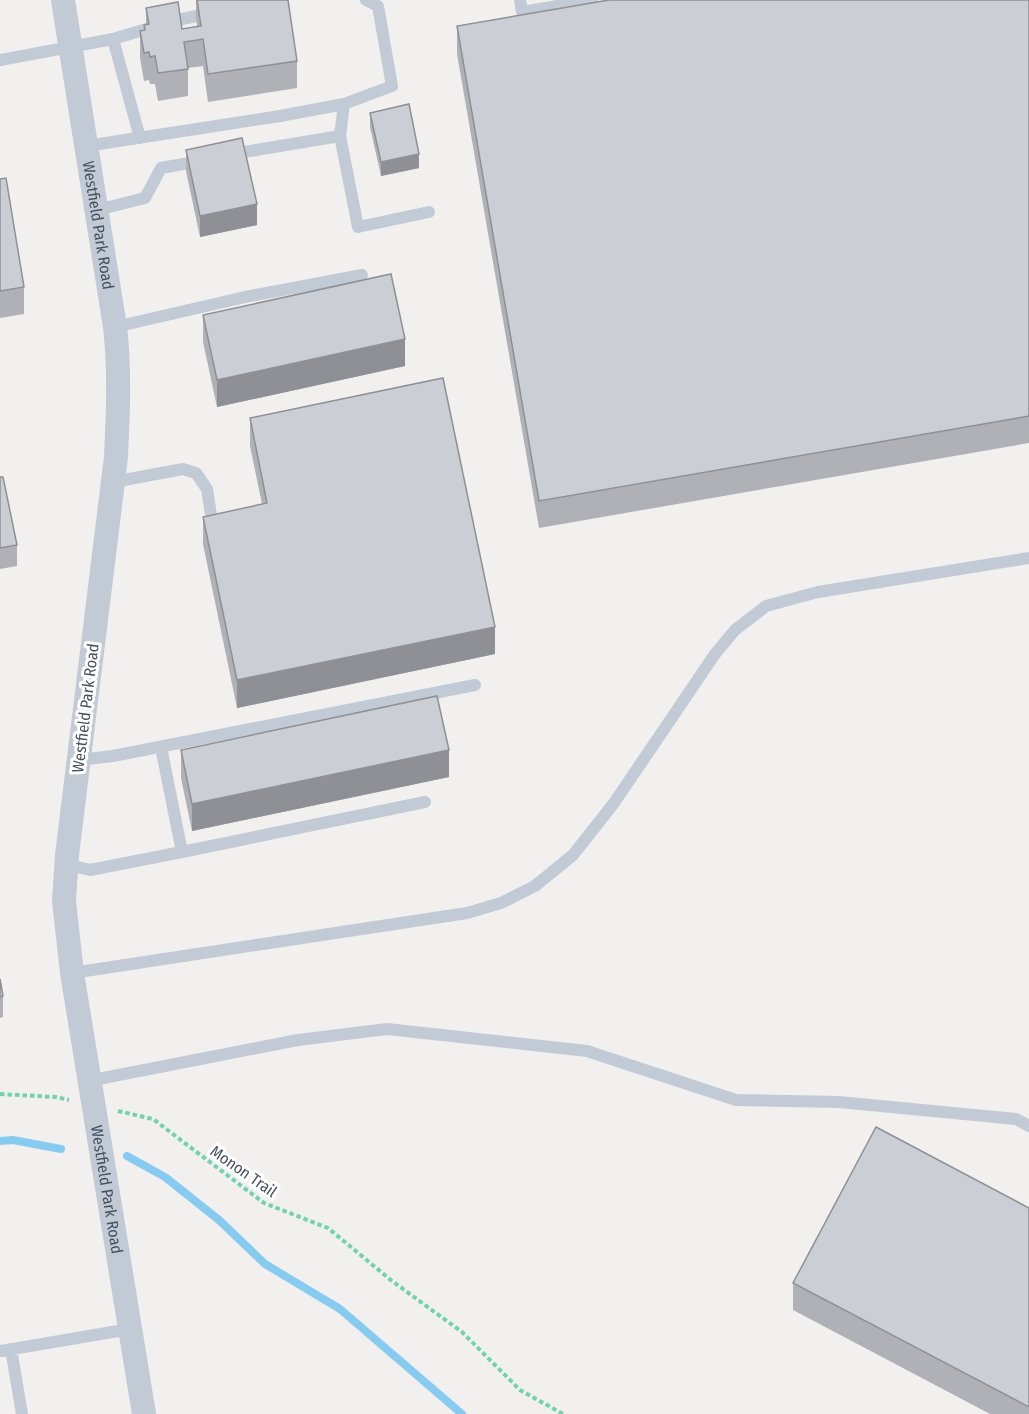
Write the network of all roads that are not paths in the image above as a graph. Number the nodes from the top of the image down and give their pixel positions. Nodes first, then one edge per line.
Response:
1 (63, 0) edge
2 (366, 0) edge
3 (520, 0) edge
4 (592, 0) edge
5 (221, 12) edge
6 (112, 39) junction
7 (70, 46) junction
8 (0, 60) edge
9 (344, 104) junction
10 (340, 136) junction
11 (140, 138) junction
12 (86, 146) junction
13 (97, 210) junction
14 (429, 212) dead end
15 (362, 275) dead end
16 (115, 327) junction
17 (113, 482) junction
18 (213, 528) edge
19 (1029, 558) edge
20 (475, 685) dead end
21 (161, 747) junction
22 (79, 760) junction
23 (425, 802) dead end
24 (182, 852) junction
25 (66, 864) junction
26 (72, 973) junction
27 (88, 1081) junction
28 (1029, 1126) edge
29 (130, 1329) junction
30 (5, 1350) edge
31 (22, 1414) edge
32 (144, 1414) edge

1 - 7 street, Westfield Park Road
2 - 9 lane
3 - 4 lane
5 - 6 lane
6 - 7 lane
6 - 11 lane
7 - 8 lane
7 - 12 street, Westfield Park Road
9 - 10 lane
9 - 11 lane
10 - 13 lane
10 - 14 lane
11 - 12 lane
12 - 13 street, Westfield Park Road
13 - 16 street, Westfield Park Road
15 - 16 lane
16 - 17 street, Westfield Park Road
17 - 18 lane
17 - 22 street, Westfield Park Road
19 - 26 lane
20 - 21 lane
21 - 22 lane
21 - 24 lane
22 - 25 street, Westfield Park Road
23 - 24 lane
24 - 25 lane
25 - 26 street, Westfield Park Road
26 - 27 street, Westfield Park Road
27 - 28 lane
27 - 29 street, Westfield Park Road
29 - 30 lane
29 - 32 street, Westfield Park Road
30 - 31 lane

